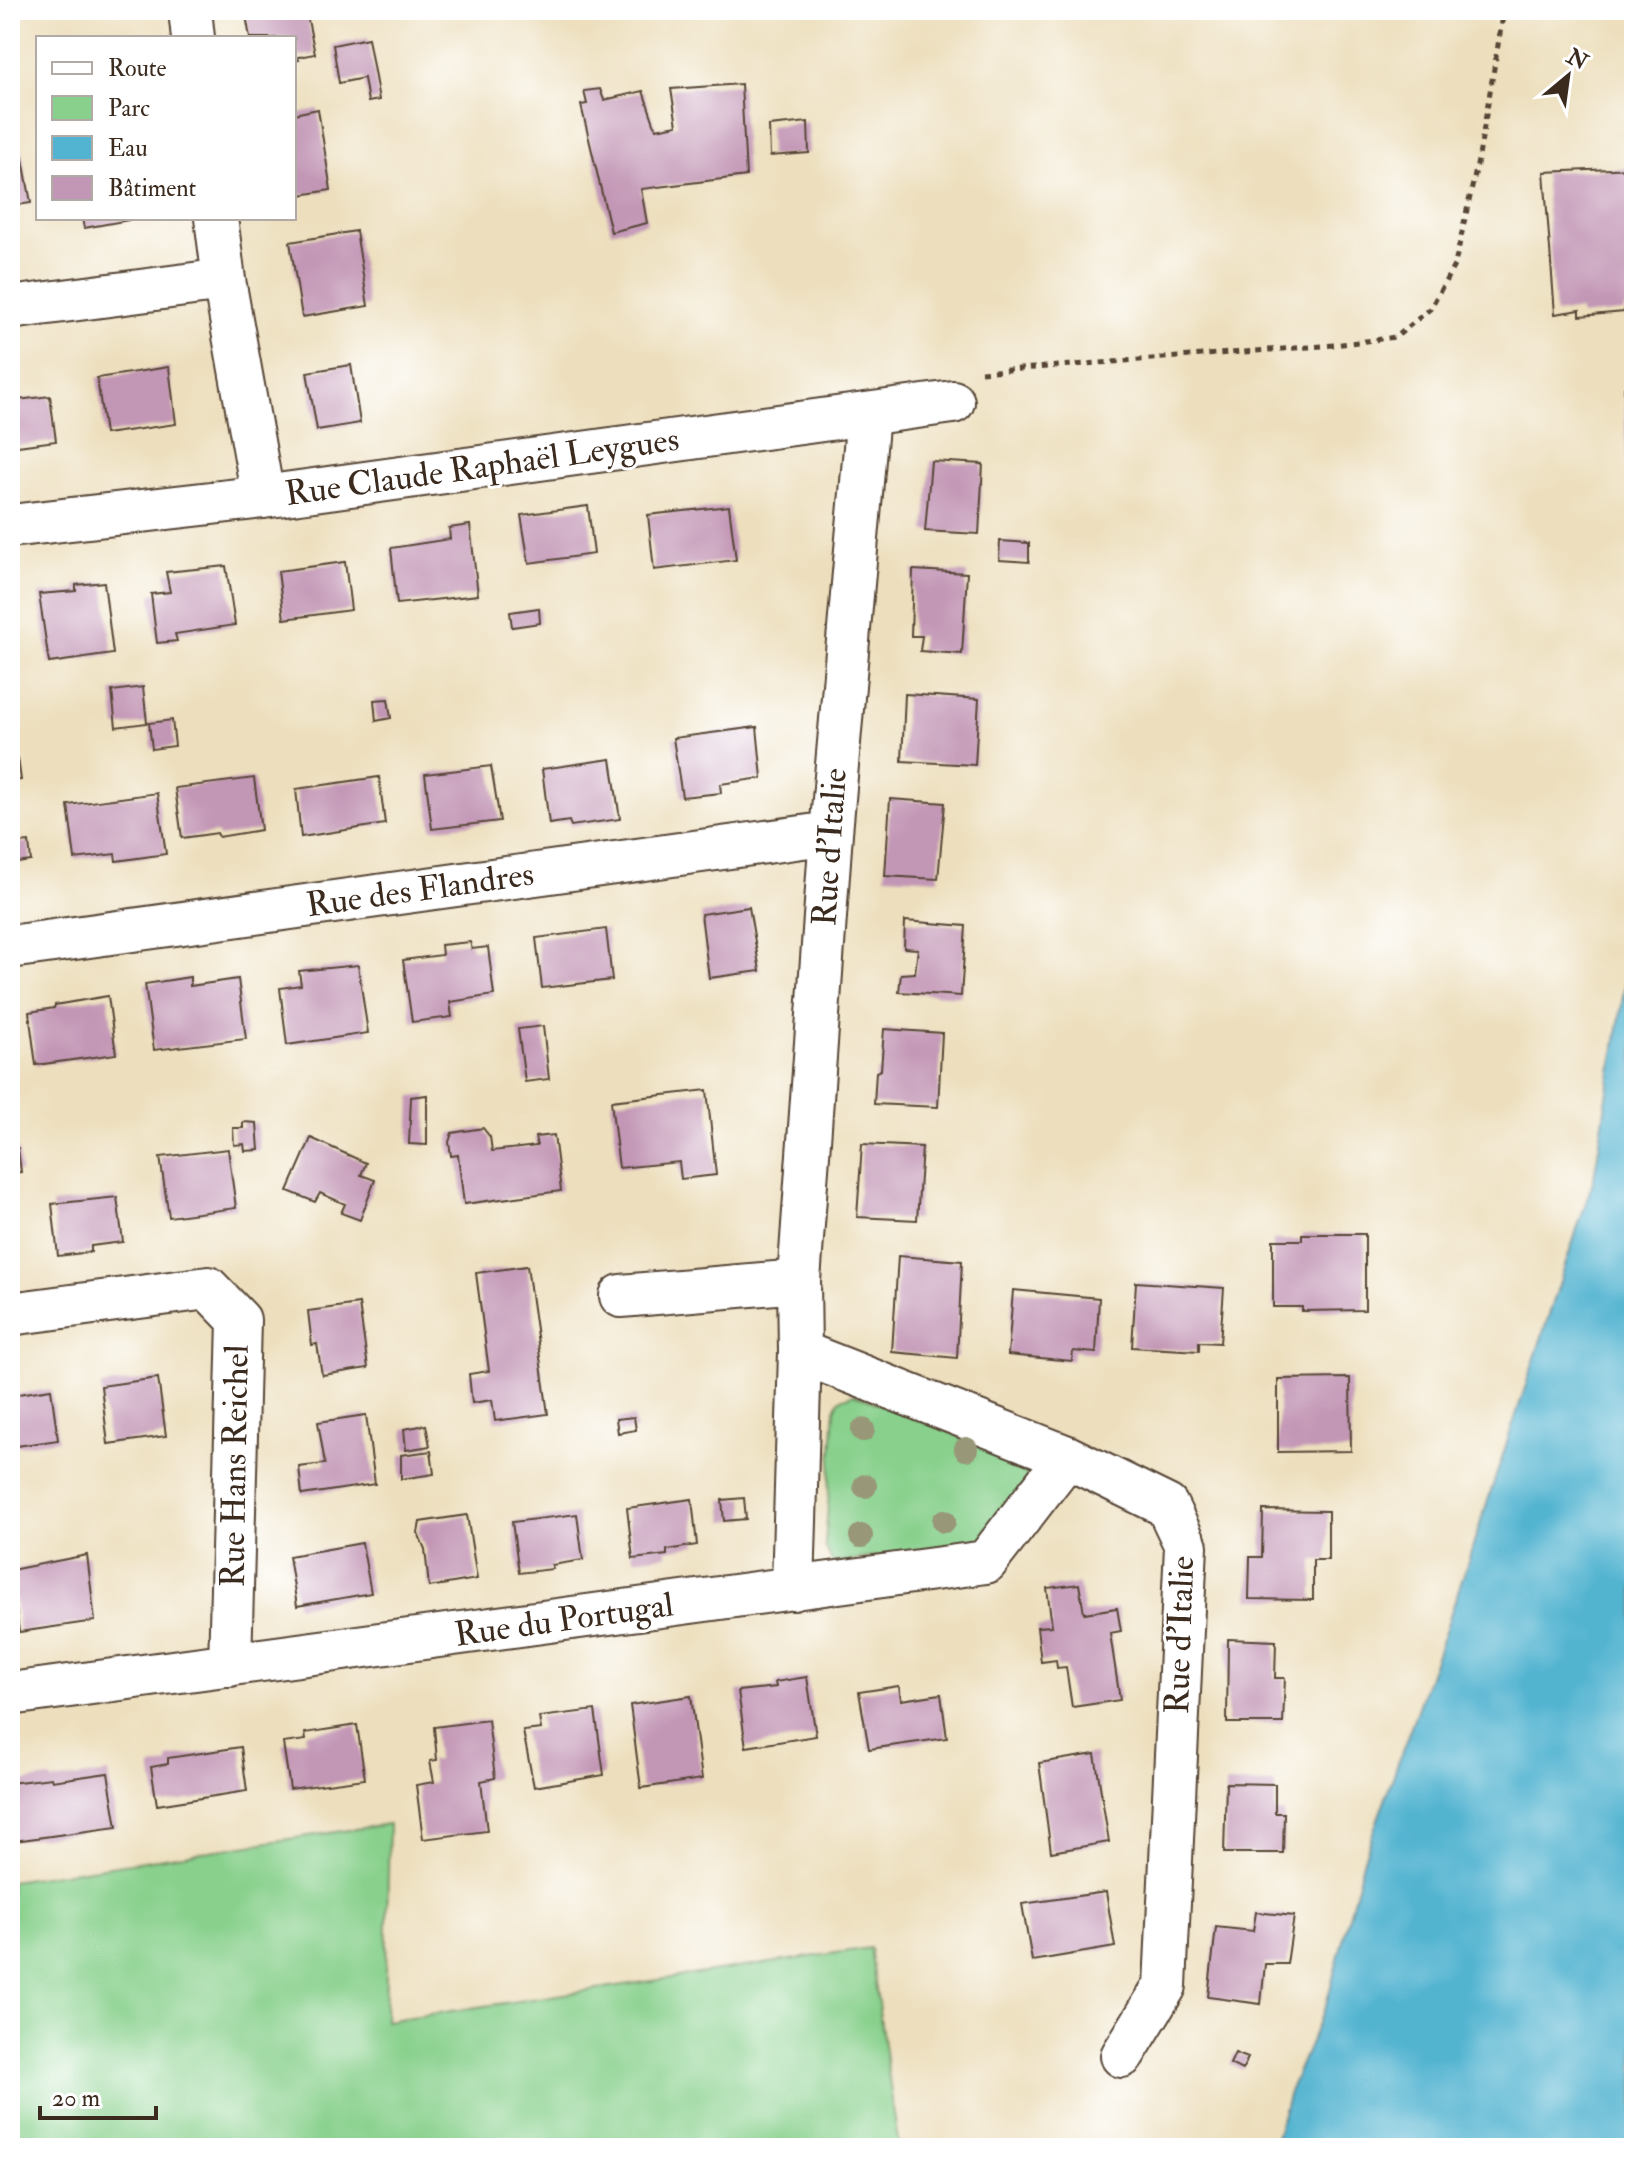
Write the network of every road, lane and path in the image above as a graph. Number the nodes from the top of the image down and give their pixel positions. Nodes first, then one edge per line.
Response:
1 (190, 10) edge
2 (1504, 10) edge
3 (193, 36) edge
4 (216, 220) edge
5 (224, 280) junction
6 (10, 308) edge
7 (965, 387) joint
8 (868, 414) junction
9 (263, 497) junction
10 (10, 526) edge
11 (831, 833) junction
12 (10, 947) edge
13 (799, 1281) junction
14 (621, 1296) dead end
15 (10, 1314) edge
16 (800, 1352) junction
17 (1067, 1457) junction
18 (793, 1589) junction
19 (230, 1665) junction
20 (10, 1694) edge
21 (1122, 2056) dead end

1 - 3 street
2 - 7 path
4 - 5 street
5 - 6 street
5 - 9 street
7 - 8 street, Rue Claude Raphaël Leygues
8 - 9 street, Rue Claude Raphaël Leygues
8 - 11 street, Rue d'Italie
9 - 10 street, Rue Claude Raphaël Leygues
11 - 12 street, Rue des Flandres
11 - 13 street, Rue d'Italie
13 - 14 street
13 - 16 street, Rue d'Italie
15 - 19 street, Rue Hans Reichel
16 - 17 street, Rue d'Italie
16 - 18 street, Rue d'Italie
17 - 18 street, Rue du Portugal
17 - 21 street, Rue d'Italie
18 - 19 street, Rue du Portugal
19 - 20 street, Rue du Portugal

